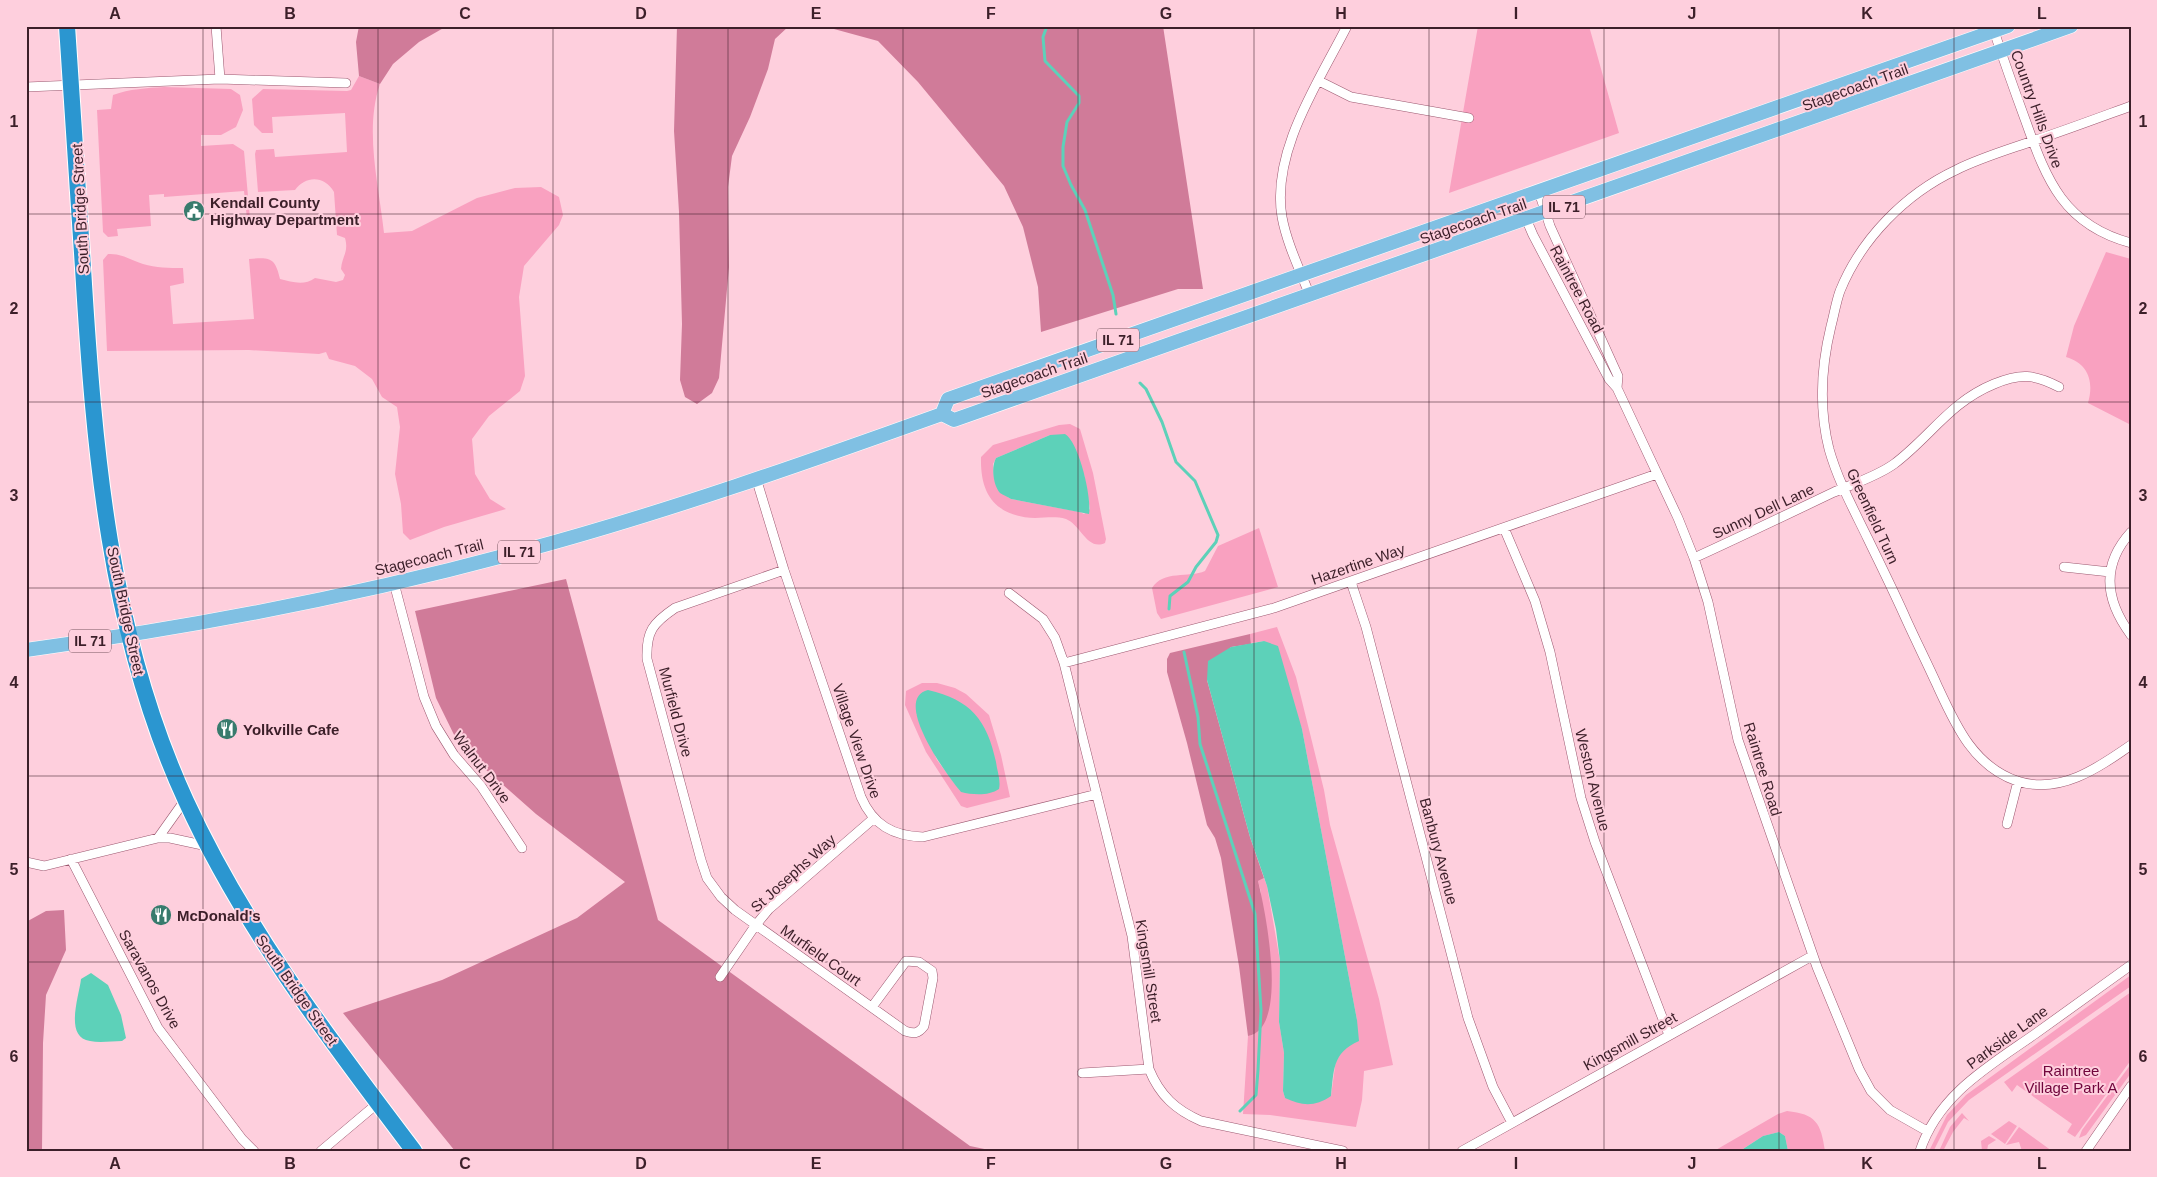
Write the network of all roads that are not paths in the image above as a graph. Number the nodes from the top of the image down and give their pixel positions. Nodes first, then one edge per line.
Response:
1 (67, 26) edge
2 (216, 26) edge
3 (1347, 26) edge
4 (2071, 26) edge
5 (2001, 29) edge
6 (2001, 51) junction
7 (220, 79) junction
8 (1319, 81) junction
9 (346, 83) dead end
10 (72, 85) junction
11 (26, 87) edge
12 (2131, 106) edge
13 (1469, 118) dead end
14 (2033, 141) junction
15 (1538, 192) junction
16 (1518, 200) junction
17 (1546, 213) junction
18 (1526, 220) junction
19 (2131, 243) edge
20 (1302, 276) junction
21 (1310, 296) junction
22 (2059, 387) dead end
23 (1616, 388) junction
24 (942, 414) junction
25 (1657, 474) junction
26 (756, 478) junction
27 (1843, 488) junction
28 (1504, 528) junction
29 (2131, 532) edge
30 (1694, 558) junction
31 (2064, 567) dead end
32 (784, 570) junction
33 (2110, 572) junction
34 (1350, 582) junction
35 (394, 583) junction
36 (1009, 593) dead end
37 (2131, 635) edge
38 (128, 636) junction
39 (26, 650) edge
40 (1064, 663) junction
41 (2131, 745) edge
42 (2018, 781) junction
43 (1097, 794) junction
44 (185, 800) junction
45 (873, 818) junction
46 (2007, 824) dead end
47 (158, 838) junction
48 (207, 846) junction
49 (522, 848) dead end
50 (71, 859) junction
51 (26, 862) edge
52 (755, 926) junction
53 (1812, 956) junction
54 (2131, 966) edge
55 (720, 977) dead end
56 (872, 1007) junction
57 (1670, 1034) junction
58 (1149, 1069) junction
59 (1082, 1073) dead end
60 (2131, 1086) edge
61 (378, 1103) junction
62 (1512, 1123) junction
63 (1927, 1131) junction
64 (254, 1151) edge
65 (321, 1151) edge
66 (414, 1151) edge
67 (1343, 1151) edge
68 (1462, 1151) edge
69 (1920, 1151) edge
70 (2086, 1151) edge

1 - 10 highway, South Bridge Street
2 - 7 street
3 - 8 street
4 - 6 main road, Stagecoach Trail / IL 71
5 - 6 street, Country Hills Drive
5 - 15 main road, Stagecoach Trail / IL 71
6 - 14 street, Country Hills Drive
6 - 17 main road, Stagecoach Trail / IL 71
7 - 9 street
7 - 10 street
8 - 13 street
8 - 20 street
10 - 11 street
10 - 38 highway, South Bridge Street
12 - 14 street, Greenfield Turn
14 - 19 street, Country Hills Drive
14 - 27 street, Greenfield Turn
15 - 16 main road, Stagecoach Trail / IL 71
15 - 17 street, Raintree Road
16 - 18 street, Raintree Road
16 - 20 main road, Stagecoach Trail / IL 71
17 - 18 main road, Stagecoach Trail / IL 71
17 - 23 street, Raintree Road
18 - 21 main road, Stagecoach Trail / IL 71
18 - 23 street, Raintree Road
20 - 21 street
20 - 24 main road, Stagecoach Trail / IL 71
21 - 24 main road, Stagecoach Trail / IL 71
22 - 27 street, Sunny Dell Lane
23 - 25 street, Raintree Road
24 - 26 main road, Stagecoach Trail / IL 71
25 - 28 street, Hazertine Way
25 - 30 street, Raintree Road
26 - 32 street, Village View Drive
26 - 35 main road, Stagecoach Trail / IL 71
27 - 30 street, Sunny Dell Lane
27 - 42 street, Greenfield Turn
28 - 34 street, Hazertine Way
28 - 57 street, Weston Avenue
29 - 33 street
30 - 53 street, Raintree Road
31 - 33 street
32 - 45 street, Village View Drive
32 - 52 street, Murfield Drive
33 - 37 street
34 - 40 street, Hazertine Way
34 - 62 street, Banbury Avenue
35 - 38 main road, Stagecoach Trail / IL 71
35 - 49 street, Walnut Drive
36 - 40 street, Kingsmill Street
38 - 39 main road, Stagecoach Trail / IL 71
38 - 44 highway, South Bridge Street
40 - 43 street, Kingsmill Street
41 - 42 street, Greenfield Turn
42 - 46 street
43 - 45 street, Village View Drive
43 - 58 street, Kingsmill Street
44 - 47 street
44 - 48 highway, South Bridge Street
45 - 52 street, St Josephs Way
47 - 48 street
47 - 50 street
48 - 61 highway, South Bridge Street
50 - 51 street
50 - 64 street, Saravanos Drive
52 - 55 street, St Josephs Way
52 - 56 street, Murfield Court
53 - 57 street, Kingsmill Street
53 - 63 street, Raintree Road
54 - 63 street, Parkside Lane
56 - 56 street, Murfield Court
57 - 62 street, Kingsmill Street
58 - 59 street
58 - 67 street, Kingsmill Street
60 - 70 street
61 - 65 street
61 - 66 highway, South Bridge Street
62 - 68 street, Kingsmill Street
63 - 69 street, Parkside Lane

